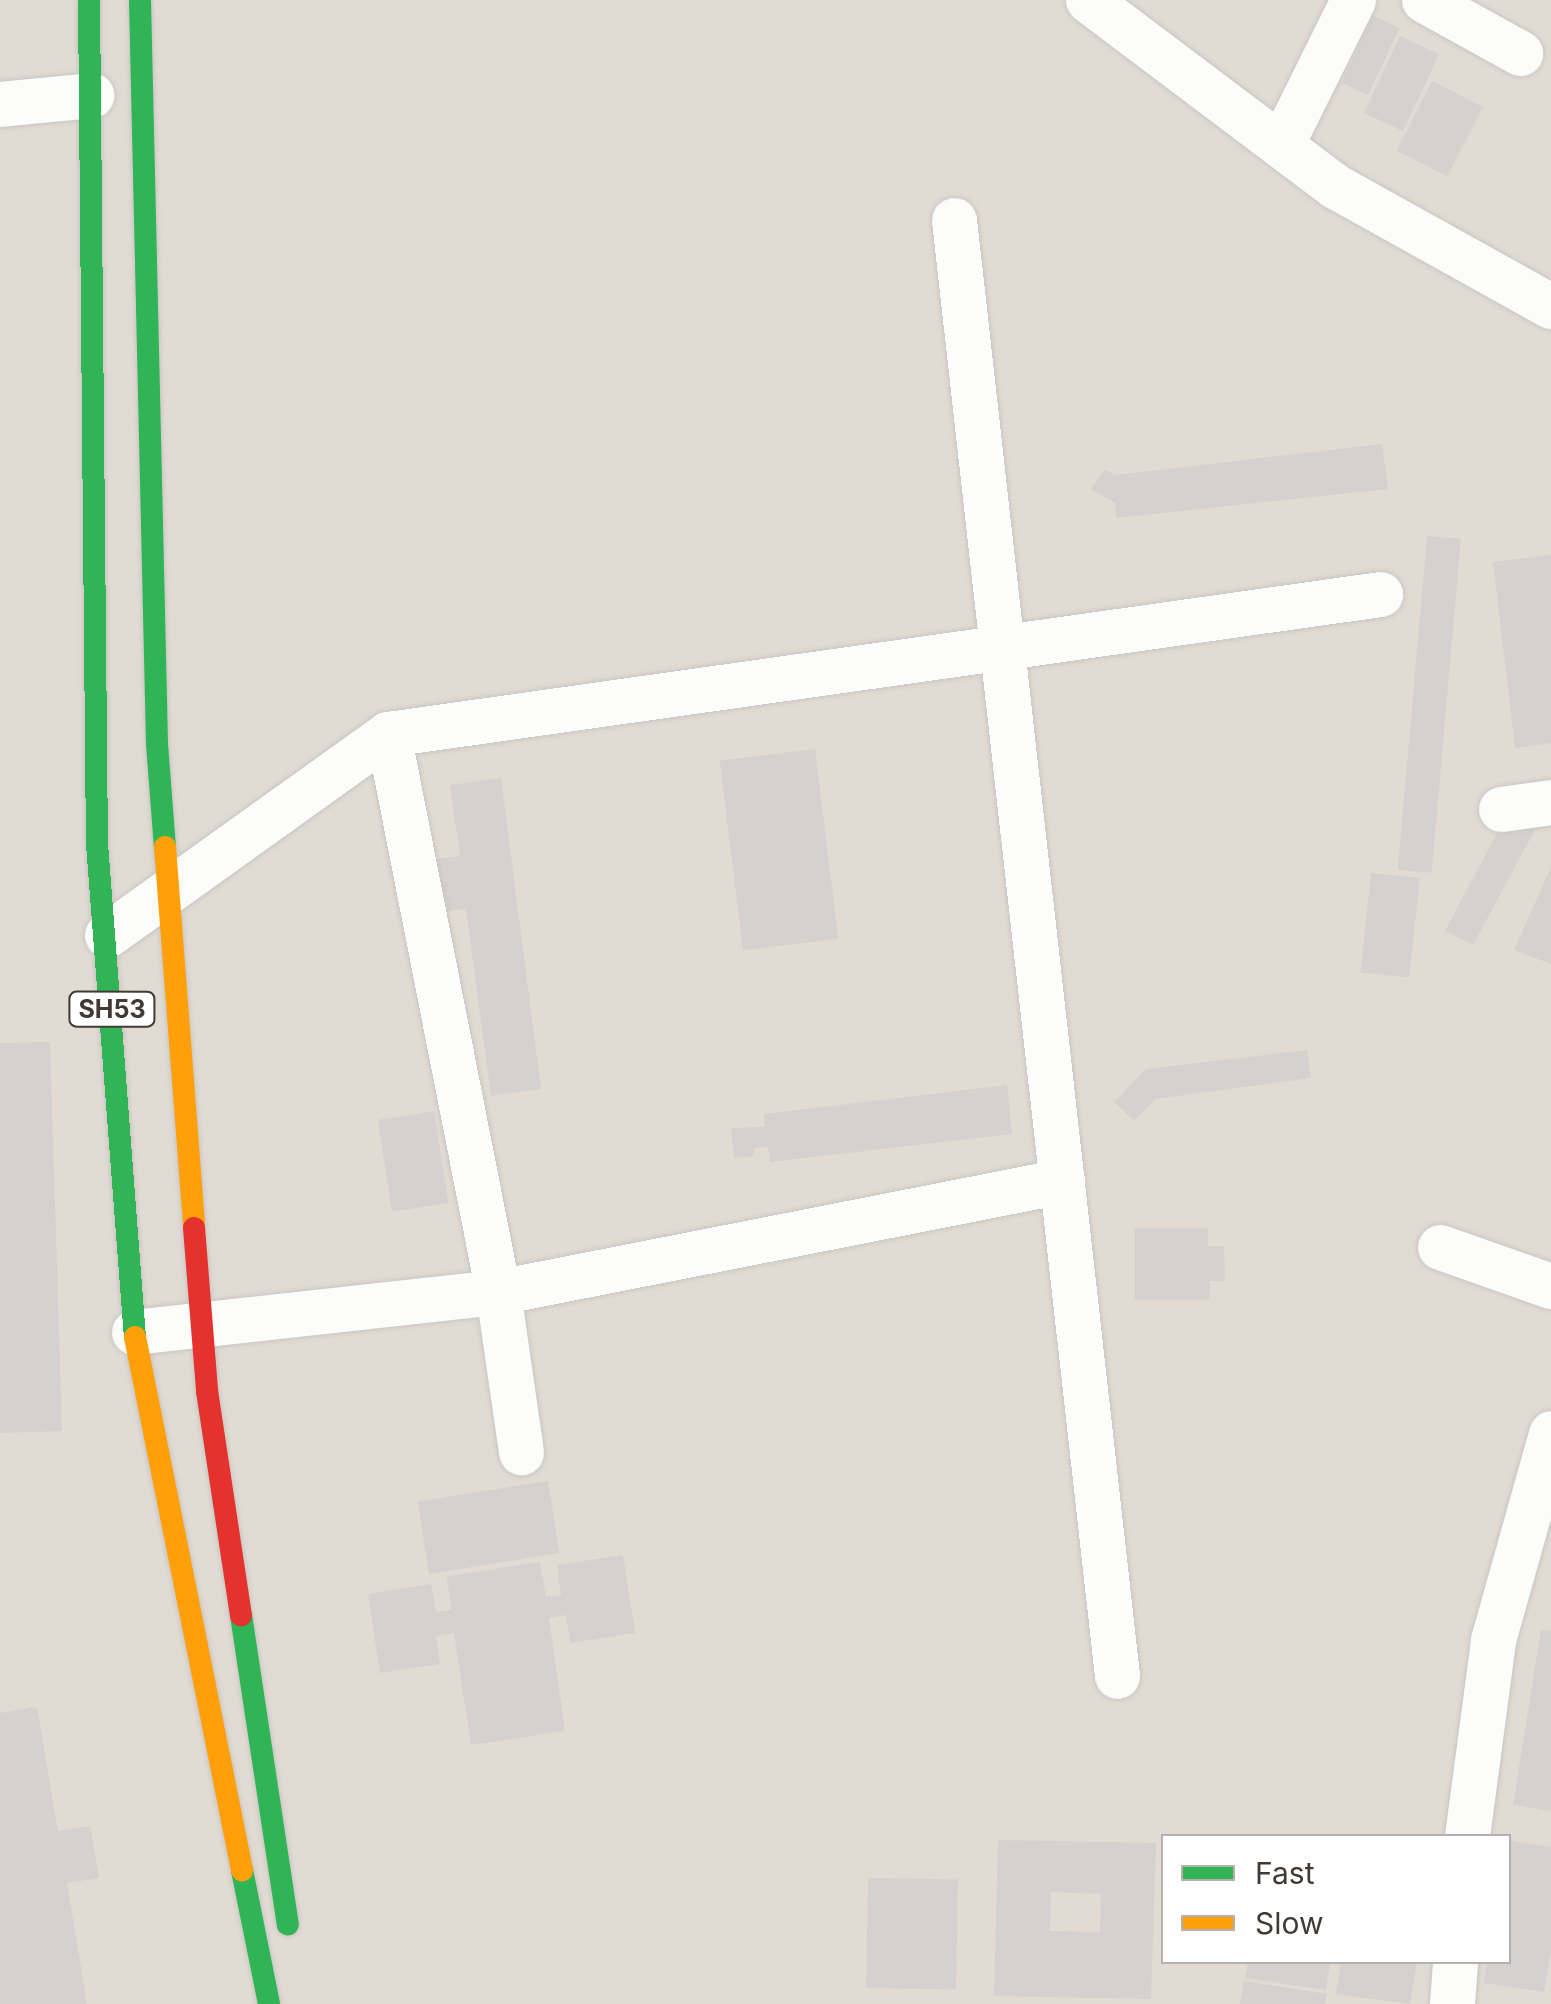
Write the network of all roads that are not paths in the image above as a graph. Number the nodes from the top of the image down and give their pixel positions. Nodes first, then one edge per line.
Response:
1 (89, 0) edge
2 (140, 0) edge
3 (1088, 0) edge
4 (1353, 0) edge
5 (1424, 0) edge
6 (1520, 54) dead end
7 (92, 95) junction
8 (0, 104) edge
9 (1280, 146) junction
10 (954, 220) dead end
11 (1551, 306) edge
12 (1380, 594) dead end
13 (1003, 644) junction
14 (388, 734) junction
15 (1551, 802) edge
16 (1500, 809) dead end
17 (168, 890) junction
18 (107, 935) junction
19 (1062, 1181) junction
20 (1440, 1247) dead end
21 (1551, 1286) edge
22 (498, 1292) junction
23 (202, 1324) junction
24 (134, 1332) junction
25 (1551, 1433) edge
26 (521, 1452) dead end
27 (1117, 1676) dead end
28 (1467, 1834) edge
29 (292, 1945) dead end
30 (1455, 1964) edge
31 (269, 2004) edge
32 (1452, 2004) edge

1 - 7 main road, SH53
2 - 17 main road, SH53
3 - 9 street
4 - 9 street
5 - 6 street
7 - 8 street
7 - 18 main road, SH53
9 - 11 street
10 - 13 street
12 - 13 street
13 - 14 street
13 - 19 street
14 - 17 street
14 - 22 street
15 - 16 street
17 - 18 street
17 - 23 main road, SH53
18 - 24 main road, SH53
19 - 22 street
19 - 27 street
20 - 21 street
22 - 23 street
22 - 26 street
23 - 24 street
23 - 29 main road, SH53
24 - 31 main road, SH53
25 - 28 street
30 - 32 street

